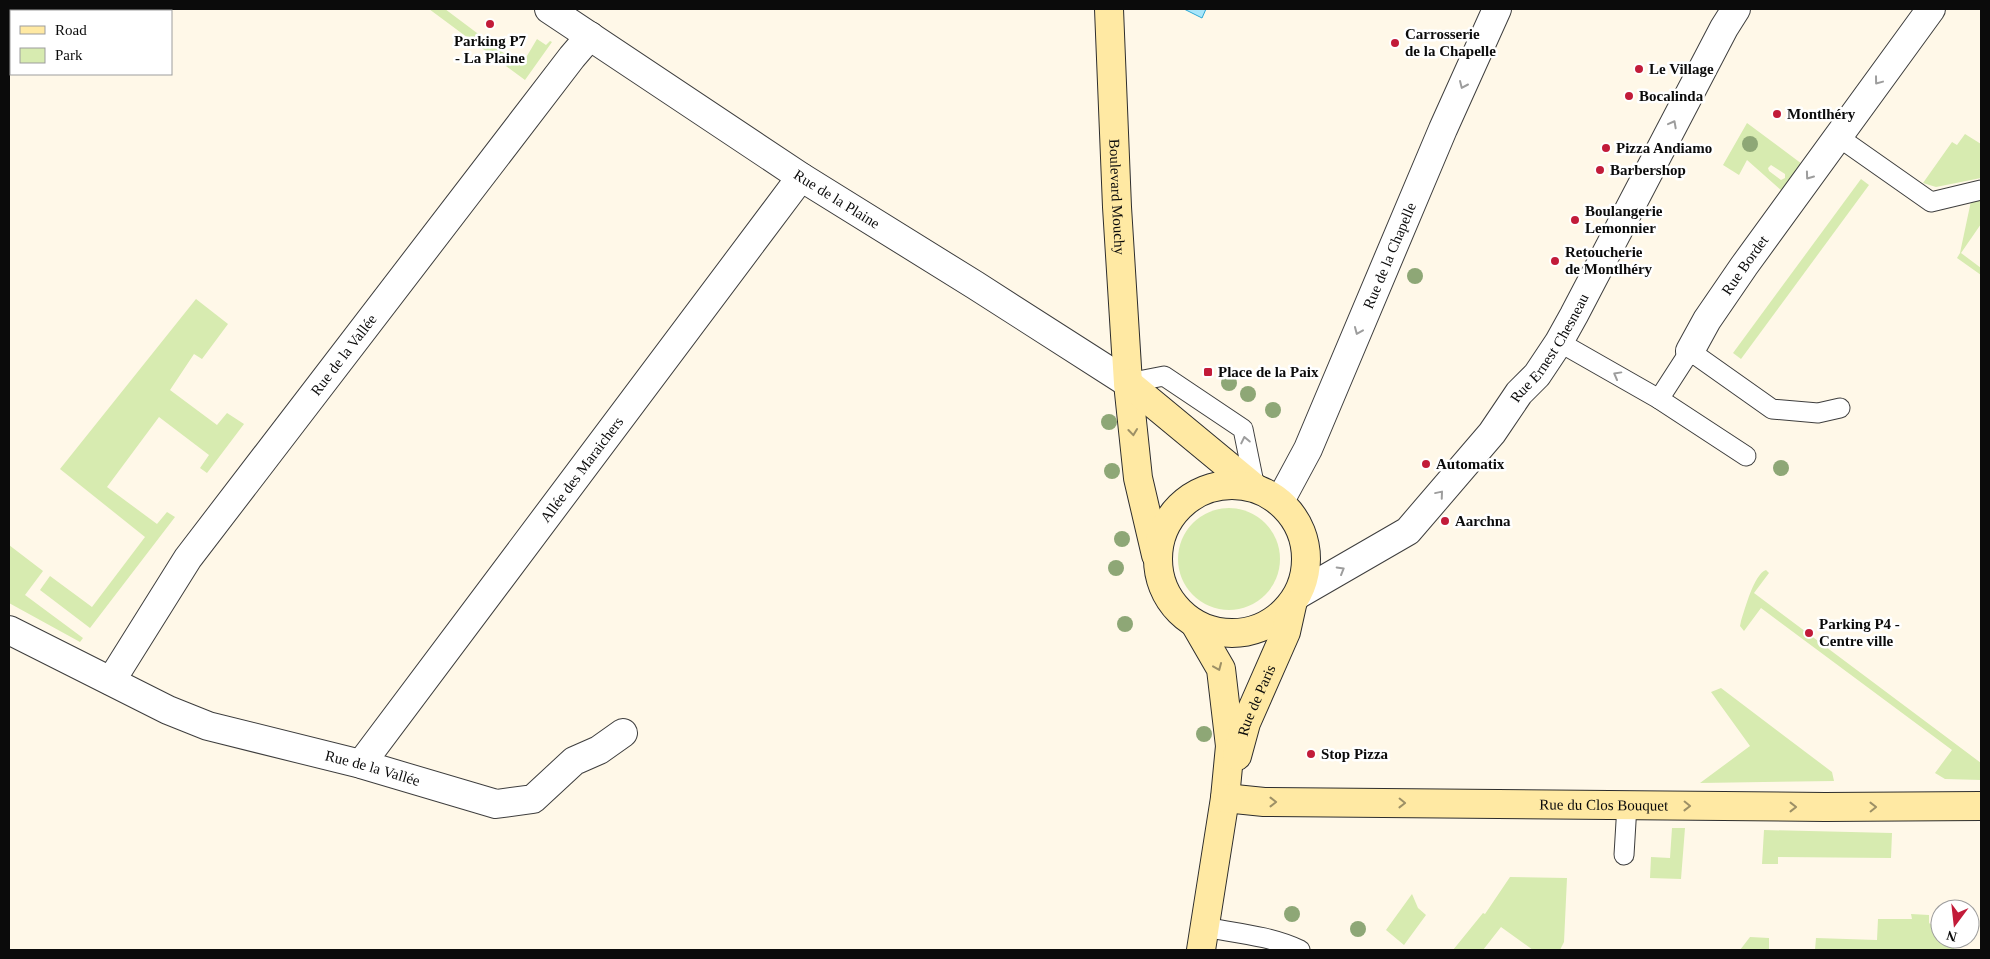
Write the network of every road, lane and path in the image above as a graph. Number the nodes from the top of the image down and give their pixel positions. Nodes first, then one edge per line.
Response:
1 (549, 9) edge
2 (1109, 9) edge
3 (1497, 9) edge
4 (1736, 9) edge
5 (1931, 9) edge
6 (590, 36) junction
7 (1837, 136) junction
8 (801, 177) junction
9 (1981, 190) edge
10 (1559, 342) junction
11 (1690, 351) junction
12 (1128, 384) junction
13 (1659, 399) junction
14 (1840, 408) dead end
15 (1746, 456) dead end
16 (1255, 488) junction
17 (1280, 501) junction
18 (1156, 555) junction
19 (1295, 600) junction
20 (1195, 624) junction
21 (9, 630) edge
22 (111, 681) junction
23 (623, 733) dead end
24 (362, 764) junction
25 (1225, 798) junction
26 (1627, 805) junction
27 (1981, 806) edge
28 (1624, 855) dead end
29 (1203, 939) edge
30 (1300, 950) edge

1 - 6 street, Rue de la Plaine
2 - 12 main road, Boulevard Mouchy
3 -> 17 street, Rue de la Chapelle
10 -> 4 street, Rue Ernest Chesneau
5 -> 7 street, Rue Bordet
6 - 8 street, Rue de la Plaine
6 - 22 street, Rue de la Vallée
7 - 9 lane
7 -> 11 street, Rue Bordet
8 - 12 street, Rue de la Plaine
8 - 24 street, Allée des Maraichers
13 -> 10 lane
19 -> 10 street, Rue Ernest Chesneau
11 - 13 lane, Rue Bordet
11 - 14 lane
12 - 16 main road
16 -> 12 lane
12 -> 18 main road, Boulevard Mouchy
13 - 15 lane
16 - 17 main road
16 - 18 main road
17 - 19 main road
18 - 20 main road
19 - 20 main road
19 - 25 main road, Rue de Paris
20 -> 25 main road, Rue de Paris
21 - 22 street, Rue de la Vallée
22 - 24 street, Rue de la Vallée
23 - 24 street, Rue de la Vallée
25 -> 26 main road, Rue du Clos Bouquet
25 - 29 main road, Rue de Paris
26 -> 27 main road, Rue du Clos Bouquet
26 - 28 lane
29 - 30 lane

